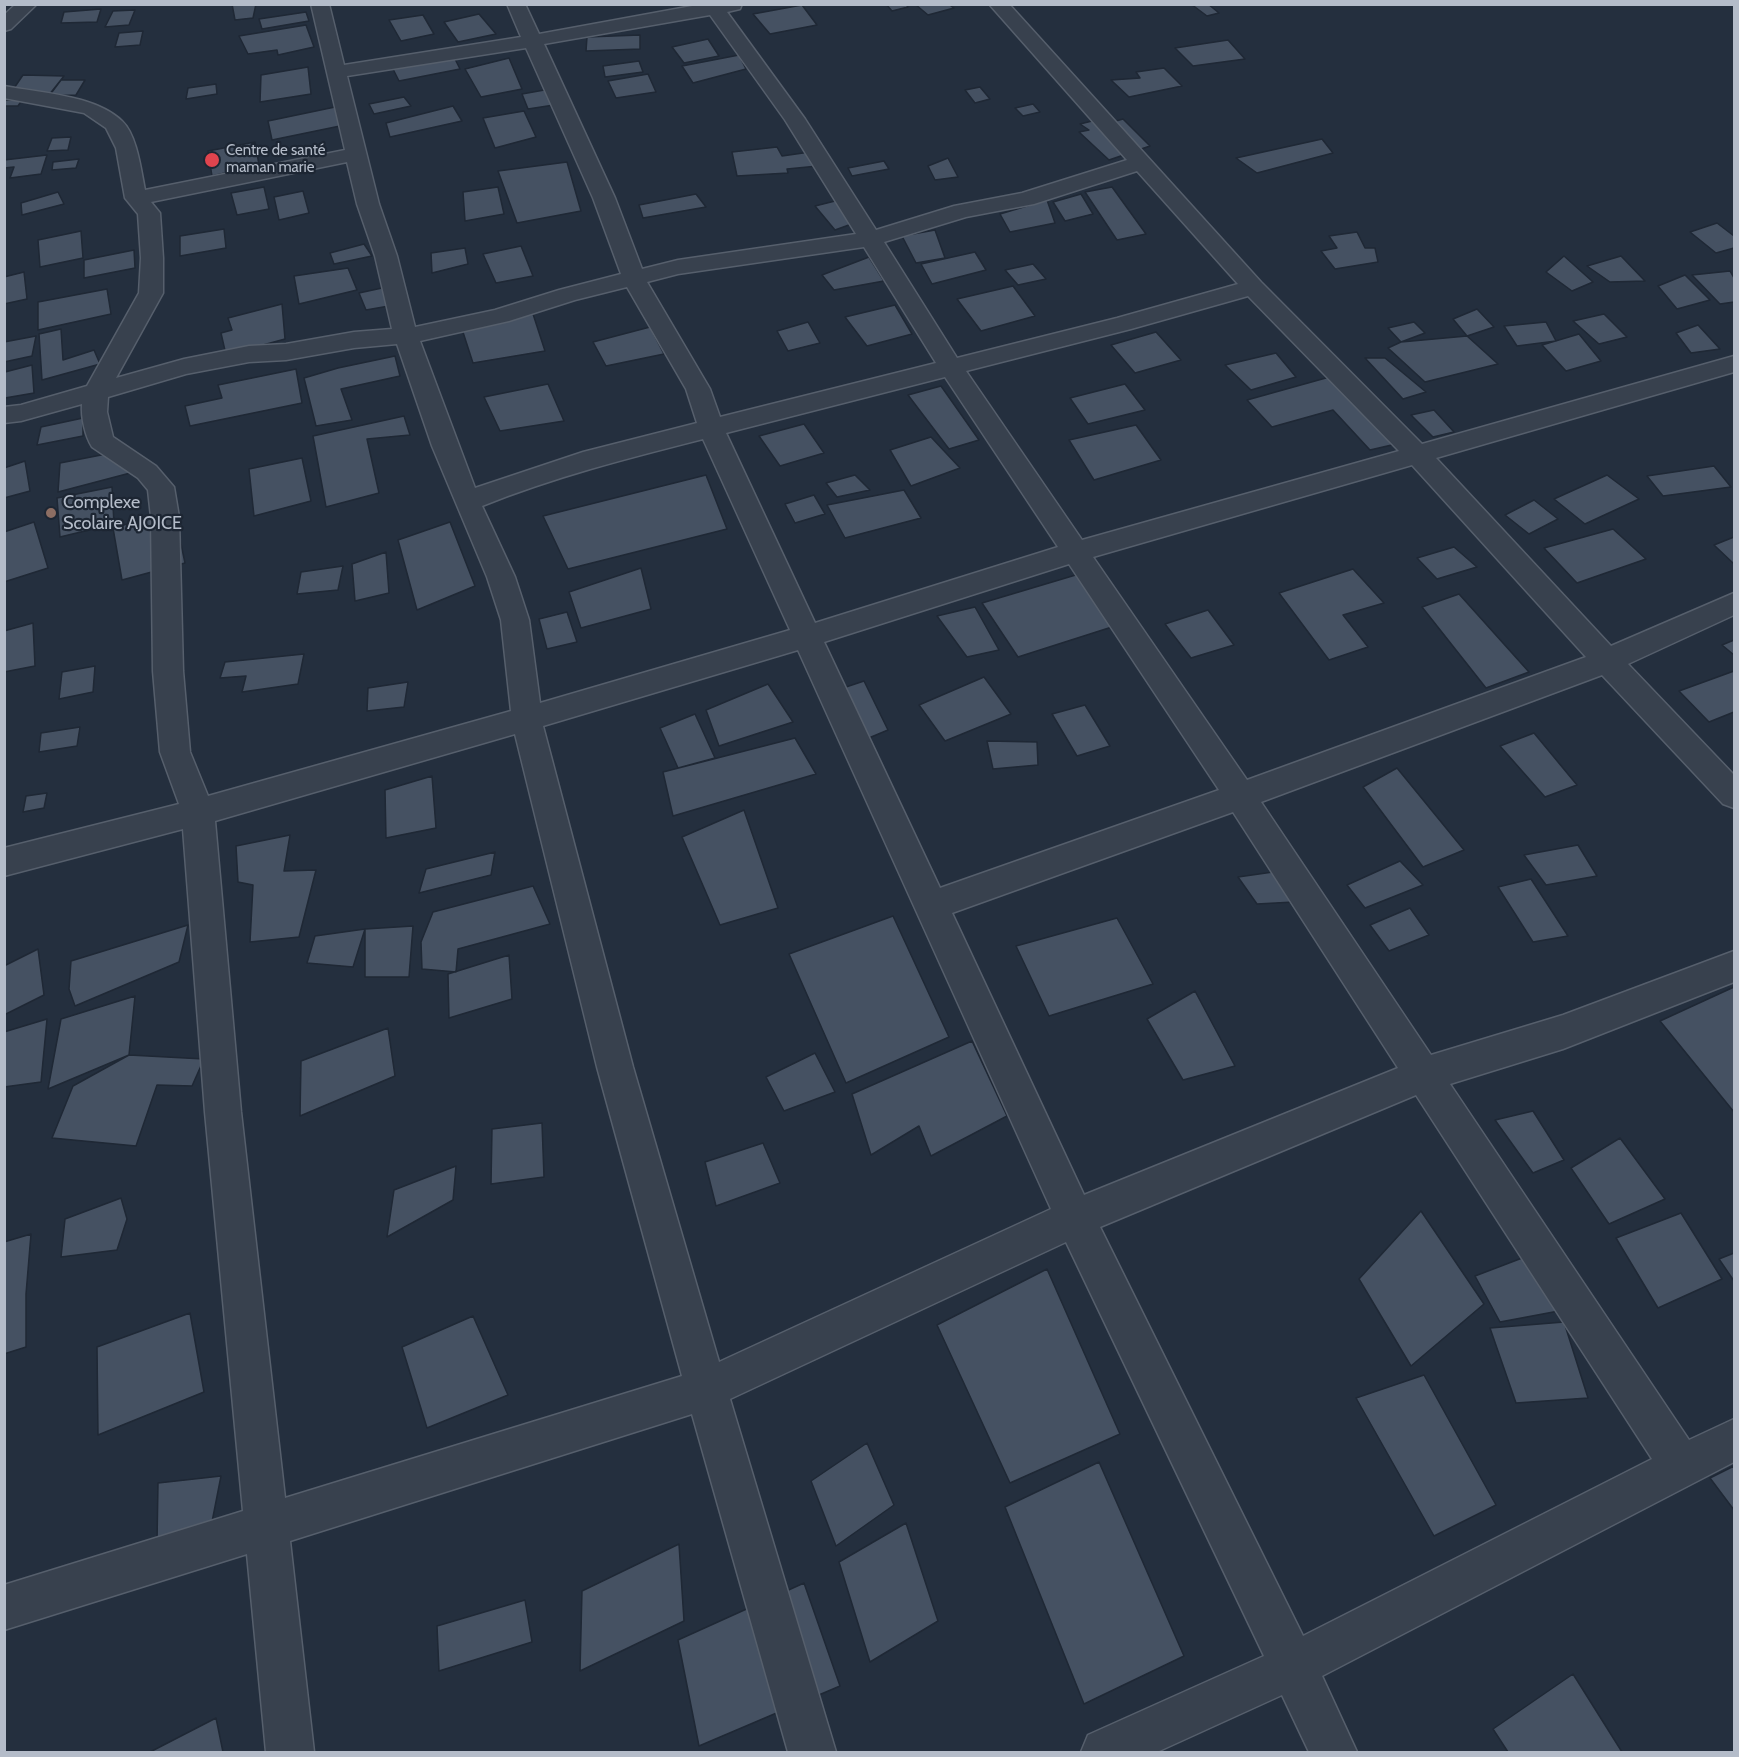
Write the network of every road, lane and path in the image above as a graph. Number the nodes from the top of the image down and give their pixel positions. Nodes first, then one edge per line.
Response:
1 (28, 4) edge
2 (321, 4) edge
3 (516, 4) edge
4 (998, 4) edge
5 (722, 6) edge
6 (4, 25) edge
7 (534, 41) junction
8 (336, 72) junction
9 (4, 92) edge
10 (356, 154) junction
11 (1141, 163) junction
12 (136, 198) junction
13 (870, 239) junction
14 (633, 277) junction
15 (1253, 287) junction
16 (406, 336) junction
17 (1734, 364) edge
18 (951, 367) junction
19 (96, 392) junction
20 (4, 415) edge
21 (711, 428) junction
22 (1416, 453) junction
23 (467, 502) junction
24 (1075, 552) junction
25 (1734, 603) edge
26 (808, 636) junction
27 (1607, 661) junction
28 (526, 719) junction
29 (1734, 795) edge
30 (1240, 796) junction
31 (198, 812) junction
32 (4, 862) edge
33 (932, 905) junction
34 (1734, 966) edge
35 (1423, 1075) junction
36 (1075, 1218) junction
37 (706, 1389) junction
38 (1734, 1440) edge
39 (1681, 1466) junction
40 (268, 1524) junction
41 (4, 1608) edge
42 (1293, 1666) junction
43 (290, 1752) edge
44 (812, 1752) edge
45 (1105, 1752) edge
46 (1333, 1752) edge

1 - 6 street
2 - 8 street
3 - 7 street
4 - 11 street
5 - 7 street
5 - 13 street
7 - 8 street
7 - 14 street
8 - 10 street
9 - 12 street
10 - 12 street
10 - 16 street
11 - 13 street
11 - 15 street
12 - 19 street
13 - 14 street
13 - 18 street
14 - 16 street
14 - 21 street
15 - 18 street
15 - 22 street
16 - 19 street
16 - 23 street
17 - 22 street
18 - 21 street
18 - 24 street
19 - 20 street
19 - 31 street
21 - 23 street
21 - 26 street
22 - 24 street
22 - 27 street
23 - 28 street
24 - 26 street
24 - 30 street
25 - 27 street
26 - 28 street
26 - 33 street
27 - 29 street
27 - 30 street
28 - 31 street
28 - 37 street
30 - 33 street
30 - 35 street
31 - 32 street
31 - 40 street
33 - 36 street
34 - 35 street
35 - 36 street
35 - 39 street
36 - 37 street
36 - 42 street
37 - 40 street
37 - 44 street
38 - 39 street
39 - 42 street
40 - 41 street
40 - 43 street
42 - 45 street
42 - 46 street

